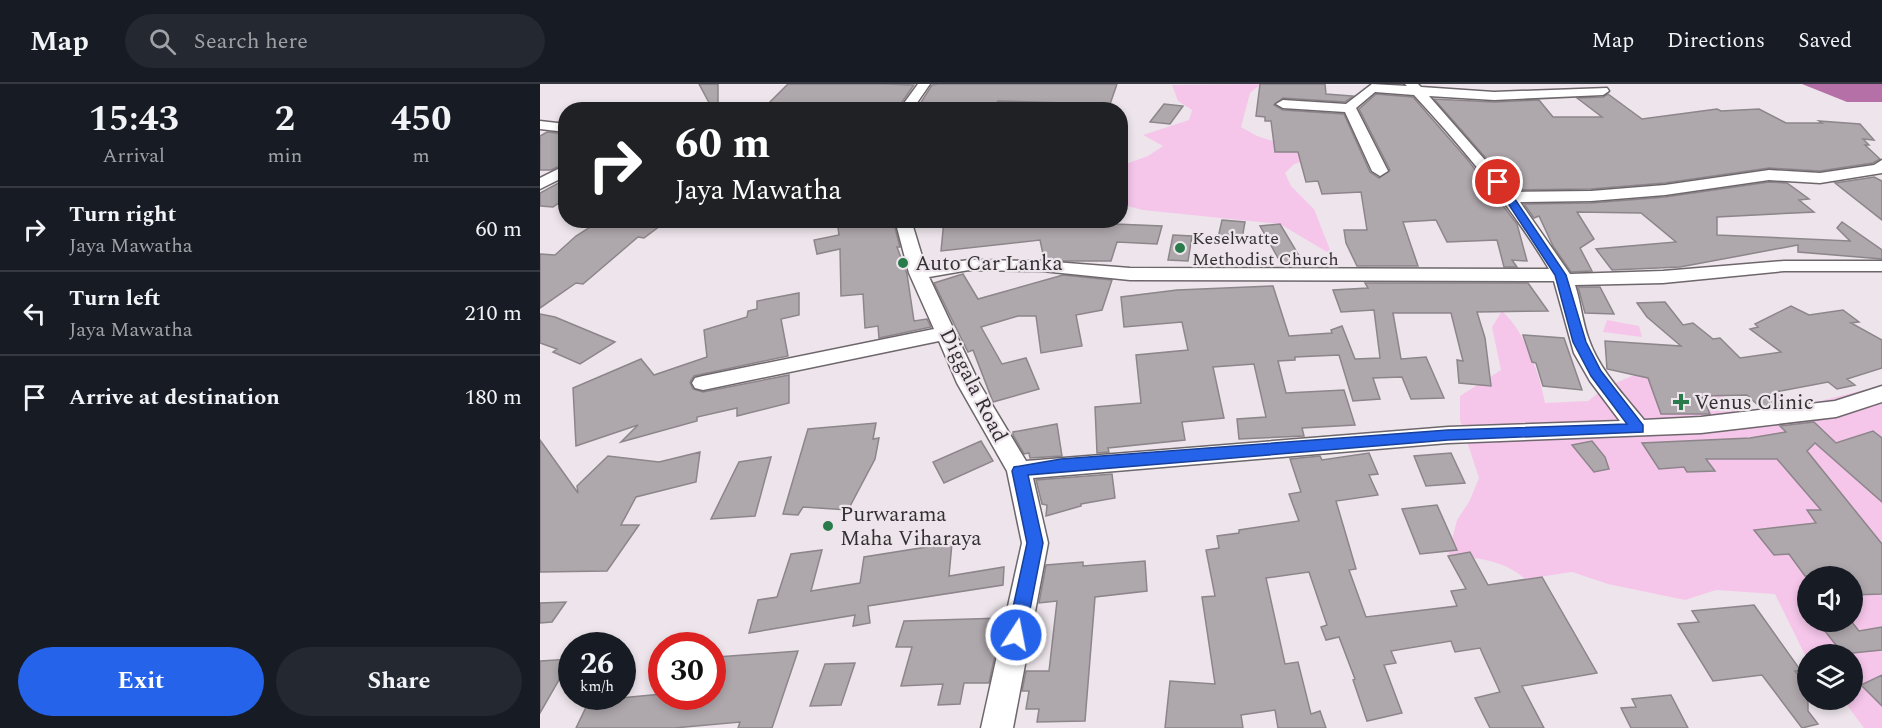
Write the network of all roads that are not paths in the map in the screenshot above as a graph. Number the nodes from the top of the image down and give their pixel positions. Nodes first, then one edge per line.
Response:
1 (924, 84) edge
2 (1414, 88) edge
3 (1603, 91) dead end
4 (911, 102) edge
5 (1283, 104) dead end
6 (1349, 108) junction
7 (540, 125) edge
8 (558, 127) edge
9 (1882, 164) edge
10 (1380, 171) dead end
11 (558, 174) edge
12 (540, 184) edge
13 (1511, 197) junction
14 (905, 228) edge
15 (1882, 266) edge
16 (918, 273) junction
17 (1562, 277) junction
18 (946, 333) junction
19 (703, 383) dead end
20 (1882, 394) edge
21 (1638, 429) junction
22 (1019, 471) junction
23 (997, 728) edge

1 - 4 street
2 - 3 street
2 - 6 street
2 - 13 street
5 - 6 street
6 - 10 street
7 - 8 street
9 - 13 street
11 - 12 street
13 - 17 street
14 - 16 street, Diggala Road
15 - 17 street
16 - 17 street
16 - 18 street, Diggala Road
17 - 21 street
18 - 19 street
18 - 22 street, Diggala Road
20 - 21 street
21 - 22 street
22 - 23 street, Diggala Road

